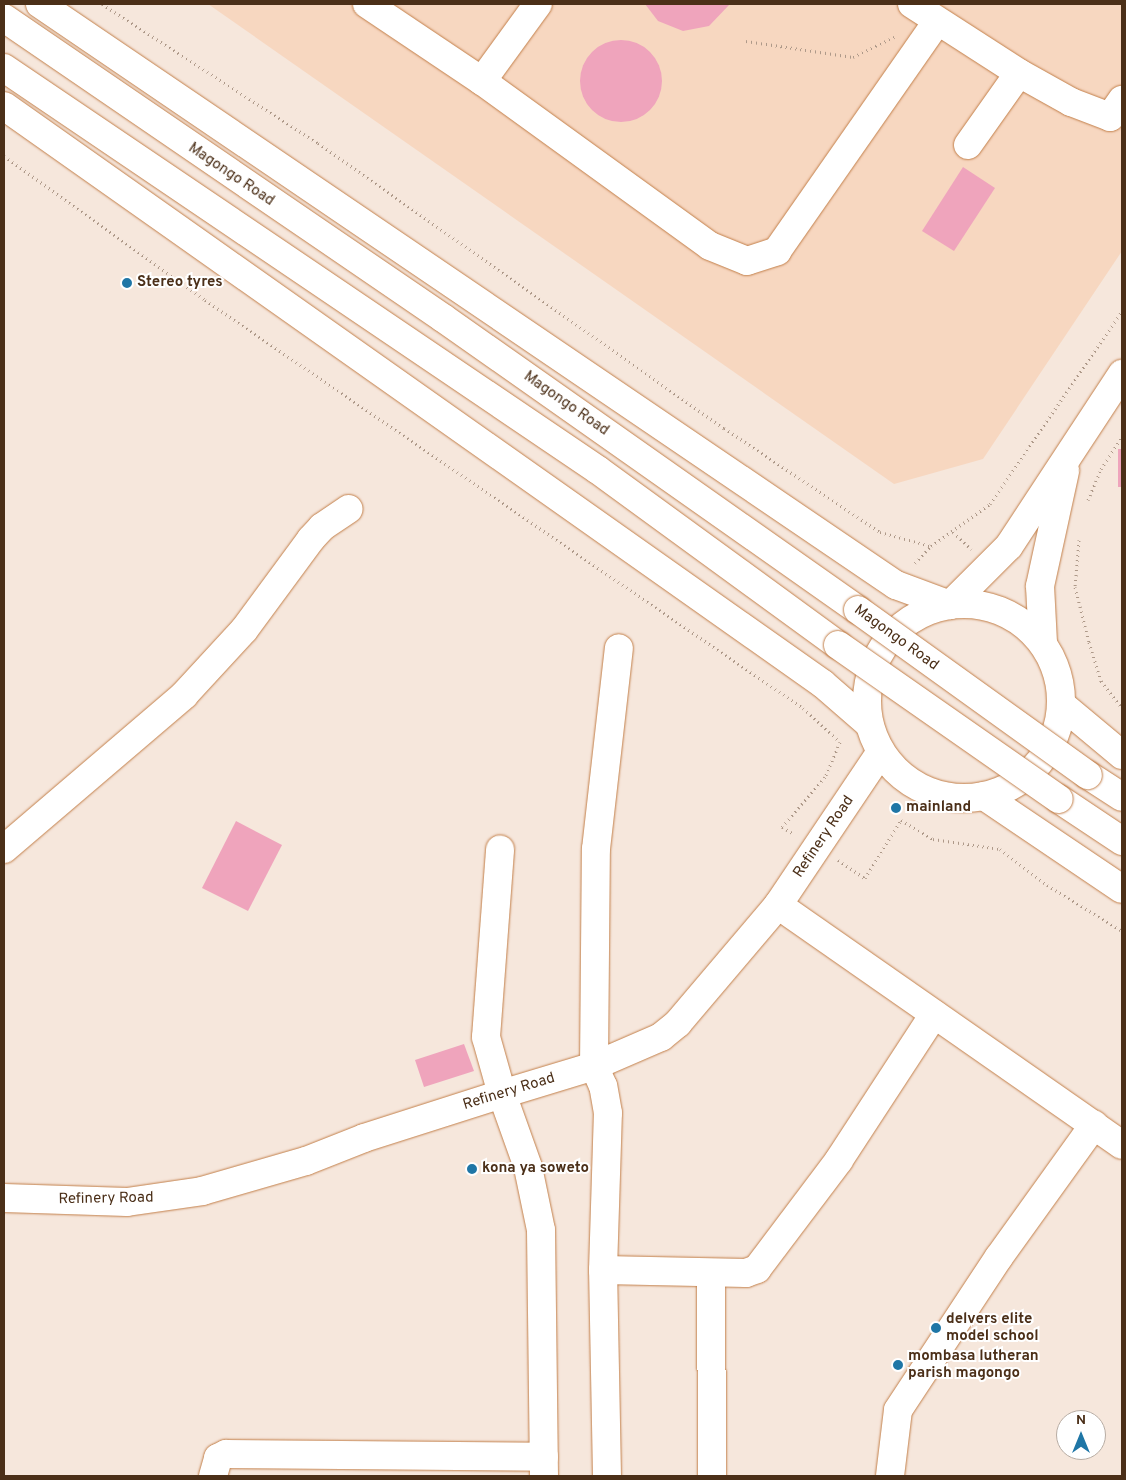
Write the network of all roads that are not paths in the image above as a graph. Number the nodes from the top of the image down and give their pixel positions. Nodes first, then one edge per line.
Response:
1 (40, 4) edge
2 (367, 4) edge
3 (538, 4) edge
4 (912, 4) edge
5 (4, 18) edge
6 (937, 22) junction
7 (4, 68) edge
8 (1019, 73) junction
9 (482, 81) junction
10 (1122, 100) edge
11 (4, 106) edge
12 (968, 145) dead end
13 (1122, 374) edge
14 (1068, 455) junction
15 (349, 509) dead end
16 (950, 605) junction
17 (1043, 643) junction
18 (619, 648) dead end
19 (1062, 705) junction
20 (869, 724) junction
21 (881, 752) junction
22 (1122, 755) edge
23 (984, 796) junction
24 (1122, 797) edge
25 (1122, 841) edge
26 (4, 849) edge
27 (500, 850) dead end
28 (1122, 889) edge
29 (778, 905) junction
30 (934, 1014) junction
31 (594, 1066) junction
32 (502, 1094) junction
33 (1094, 1125) junction
34 (1122, 1144) edge
35 (4, 1198) edge
36 (603, 1270) junction
37 (711, 1273) junction
38 (544, 1466) edge
39 (213, 1476) edge
40 (607, 1476) edge
41 (712, 1476) edge
42 (890, 1476) edge

1 - 16 main road
2 - 9 main road
3 - 9 main road
4 - 6 main road
5 - 24 main road, Magongo Road, bridge
6 - 8 main road
6 - 9 main road
7 - 25 main road, bridge
8 - 10 main road
8 - 12 main road
11 - 20 main road
13 - 14 main road
14 - 16 main road
14 - 17 main road
15 - 26 main road
16 - 17 main road
16 - 20 main road
17 - 19 main road
18 - 31 main road
19 - 22 main road
19 - 23 main road
20 - 21 main road
21 - 23 main road
21 - 29 main road, Refinery Road
23 - 28 main road
27 - 32 main road
29 - 30 main road
29 - 31 main road, Refinery Road
30 - 33 main road
30 - 37 main road
31 - 32 main road, Refinery Road
31 - 36 main road
32 - 35 main road, Refinery Road
32 - 38 main road
33 - 34 main road
33 - 42 main road
36 - 37 main road
36 - 40 main road
37 - 41 main road
38 - 39 main road

